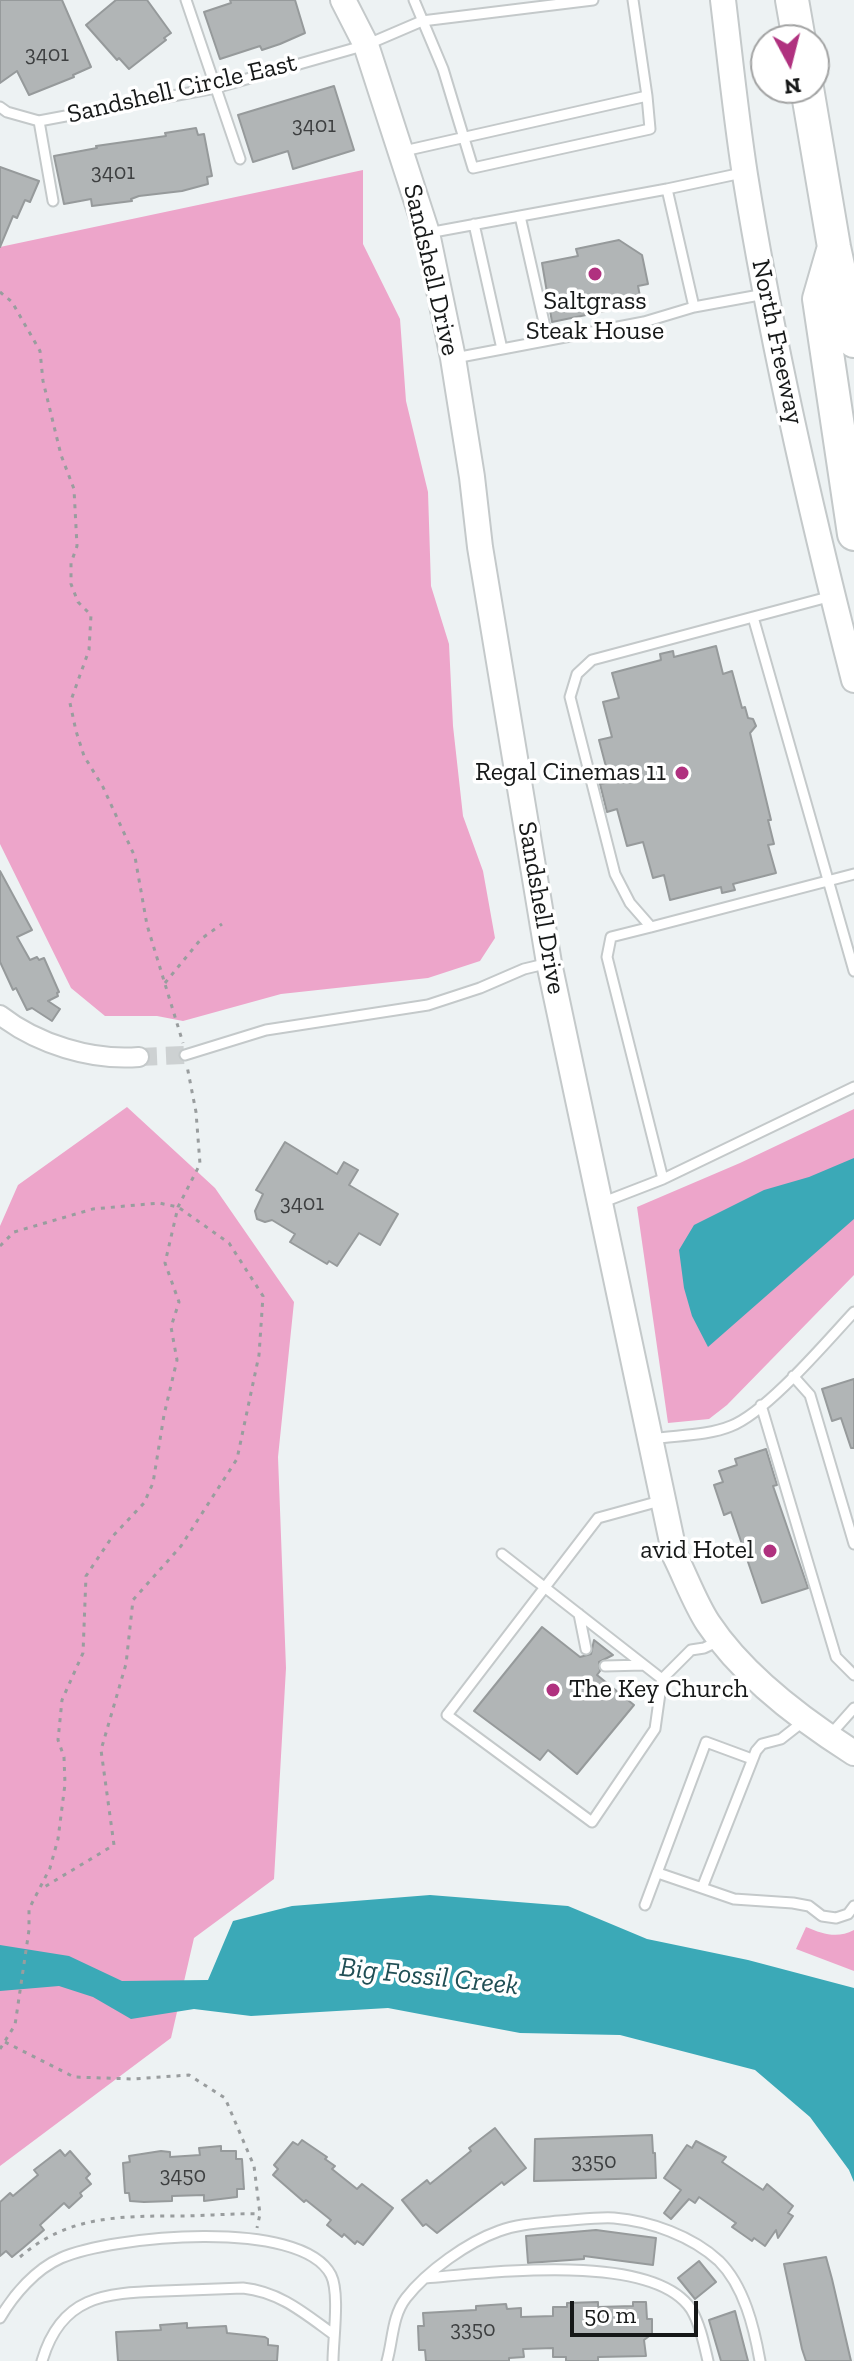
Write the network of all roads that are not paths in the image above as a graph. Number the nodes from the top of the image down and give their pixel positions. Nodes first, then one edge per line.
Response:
1 (186, 0) edge
2 (343, 0) edge
3 (414, 0) edge
4 (593, 0) edge
5 (633, 0) edge
6 (723, 0) edge
7 (792, 0) edge
8 (422, 21) junction
9 (796, 24) edge
10 (366, 45) junction
11 (215, 88) junction
12 (647, 96) junction
13 (810, 104) edge
14 (0, 107) edge
15 (39, 121) junction
16 (465, 137) junction
17 (401, 152) junction
18 (240, 159) dead end
19 (744, 172) junction
20 (667, 189) junction
21 (53, 201) dead end
22 (520, 216) junction
23 (474, 224) junction
24 (427, 233) junction
25 (834, 247) junction
26 (765, 294) junction
27 (694, 307) junction
28 (548, 340) junction
29 (854, 341) edge
30 (502, 349) junction
31 (453, 358) junction
32 (854, 534) edge
33 (832, 596) junction
34 (753, 617) junction
35 (854, 680) edge
36 (854, 874) edge
37 (828, 881) junction
38 (651, 927) junction
39 (549, 963) junction
40 (854, 971) edge
41 (0, 1015) edge
42 (185, 1055) tunnel mouth
43 (139, 1057) tunnel mouth
44 (854, 1087) edge
45 (663, 1179) junction
46 (601, 1203) junction
47 (854, 1312) edge
48 (793, 1376) junction
49 (761, 1405) junction
50 (651, 1439) junction
51 (663, 1500) junction
52 (851, 1522) edge
53 (854, 1544) edge
54 (502, 1554) dead end
55 (545, 1588) junction
56 (579, 1614) junction
57 (722, 1639) junction
58 (586, 1649) dead end
59 (644, 1665) junction
60 (605, 1666) dead end
61 (854, 1675) edge
62 (662, 1679) junction
63 (854, 1708) edge
64 (804, 1721) junction
65 (829, 1737) junction
66 (854, 1753) edge
67 (752, 1759) junction
68 (658, 1873) junction
69 (702, 1888) junction
70 (645, 1905) dead end
71 (854, 1906) edge
72 (426, 2278) junction
73 (0, 2318) edge
74 (333, 2334) junction
75 (42, 2361) edge
76 (333, 2361) edge
77 (387, 2361) edge
78 (708, 2361) edge
79 (760, 2361) edge

1 - 11 lane
2 - 10 street, Sandshell Drive
3 - 8 lane
4 - 8 lane, Sandshell Circle East
5 - 12 lane
6 - 19 street, North Freeway
7 - 9 highway
8 - 10 lane, Sandshell Circle East
8 - 16 lane
10 - 11 lane, Sandshell Circle East
10 - 17 street, Sandshell Drive
11 - 15 lane, Sandshell Circle East
11 - 18 lane
12 - 16 lane
12 - 16 lane
13 - 25 highway
14 - 15 lane, Sandshell Circle East
15 - 21 lane
16 - 17 lane
17 - 24 street, Sandshell Drive
19 - 20 lane
19 - 26 street, North Freeway
20 - 22 lane
20 - 27 lane
22 - 23 lane
22 - 28 lane
23 - 24 lane
23 - 30 lane
24 - 31 street, Sandshell Drive
25 - 29 highway
25 - 32 highway
26 - 27 lane
26 - 33 street, North Freeway
27 - 28 lane
28 - 30 lane
30 - 31 lane
31 - 39 street, Sandshell Drive
33 - 34 lane
33 - 35 street, North Freeway
34 - 37 lane
34 - 38 lane
36 - 37 lane
37 - 38 lane
37 - 40 lane
38 - 45 lane
39 - 42 lane
39 - 46 street, Sandshell Drive
41 - 43 street
44 - 45 lane
45 - 46 lane
46 - 50 street, Sandshell Drive
47 - 48 lane
48 - 49 lane
48 - 52 lane
49 - 50 lane
49 - 61 lane
50 - 51 street, Sandshell Drive
51 - 55 lane
51 - 57 street, Sandshell Drive
52 - 53 lane
54 - 55 lane
55 - 56 lane
55 - 62 lane
56 - 58 lane
56 - 59 lane
57 - 62 lane
57 - 64 street, Sandshell Drive
59 - 60 lane
59 - 62 lane
63 - 65 lane
64 - 65 street, Sandshell Drive
64 - 67 lane
65 - 66 street, Sandshell Drive
67 - 68 lane
67 - 69 lane
68 - 69 lane
68 - 70 lane
69 - 71 lane
72 - 77 lane
72 - 78 lane
72 - 79 lane
73 - 74 lane
74 - 75 lane
74 - 76 lane

